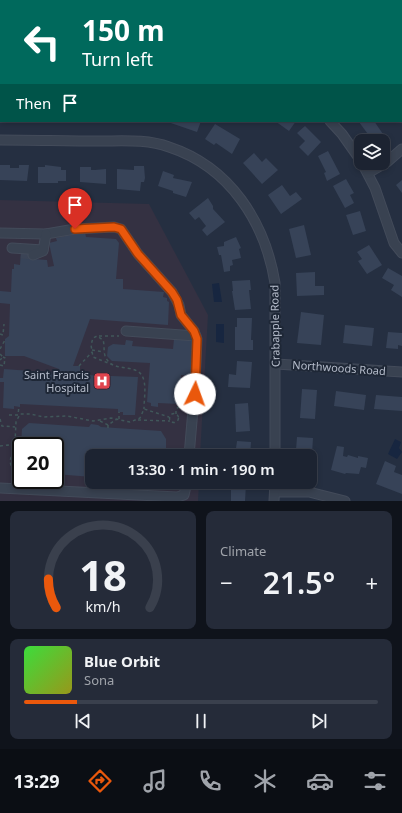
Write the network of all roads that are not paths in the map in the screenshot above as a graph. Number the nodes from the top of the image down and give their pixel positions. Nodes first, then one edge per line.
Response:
1 (331, 122) edge
2 (0, 140) edge
3 (402, 149) edge
4 (354, 152) edge
5 (366, 170) edge
6 (368, 173) junction
7 (5, 234) edge
8 (46, 234) junction
9 (12, 248) junction
10 (43, 250) junction
11 (402, 253) edge
12 (21, 254) tunnel mouth
13 (33, 256) tunnel mouth
14 (126, 331) dead end
15 (196, 336) junction
16 (276, 364) junction
17 (402, 372) edge
18 (190, 449) edge
19 (275, 449) edge
20 (0, 488) edge
21 (185, 489) edge
22 (32, 490) joint
23 (274, 496) edge
24 (346, 501) edge

1 - 4 street
2 - 16 street, Crabapple Road
3 - 6 street
5 - 6 street
6 - 11 street
7 - 8 street
7 - 9 street
8 - 10 street
8 - 15 street
9 - 10 street
9 - 12 street
10 - 13 street
14 - 15 street
15 - 18 street
16 - 17 street, Northwoods Road
16 - 19 street, Crabapple Road
20 - 22 street
21 - 22 street
23 - 24 street

